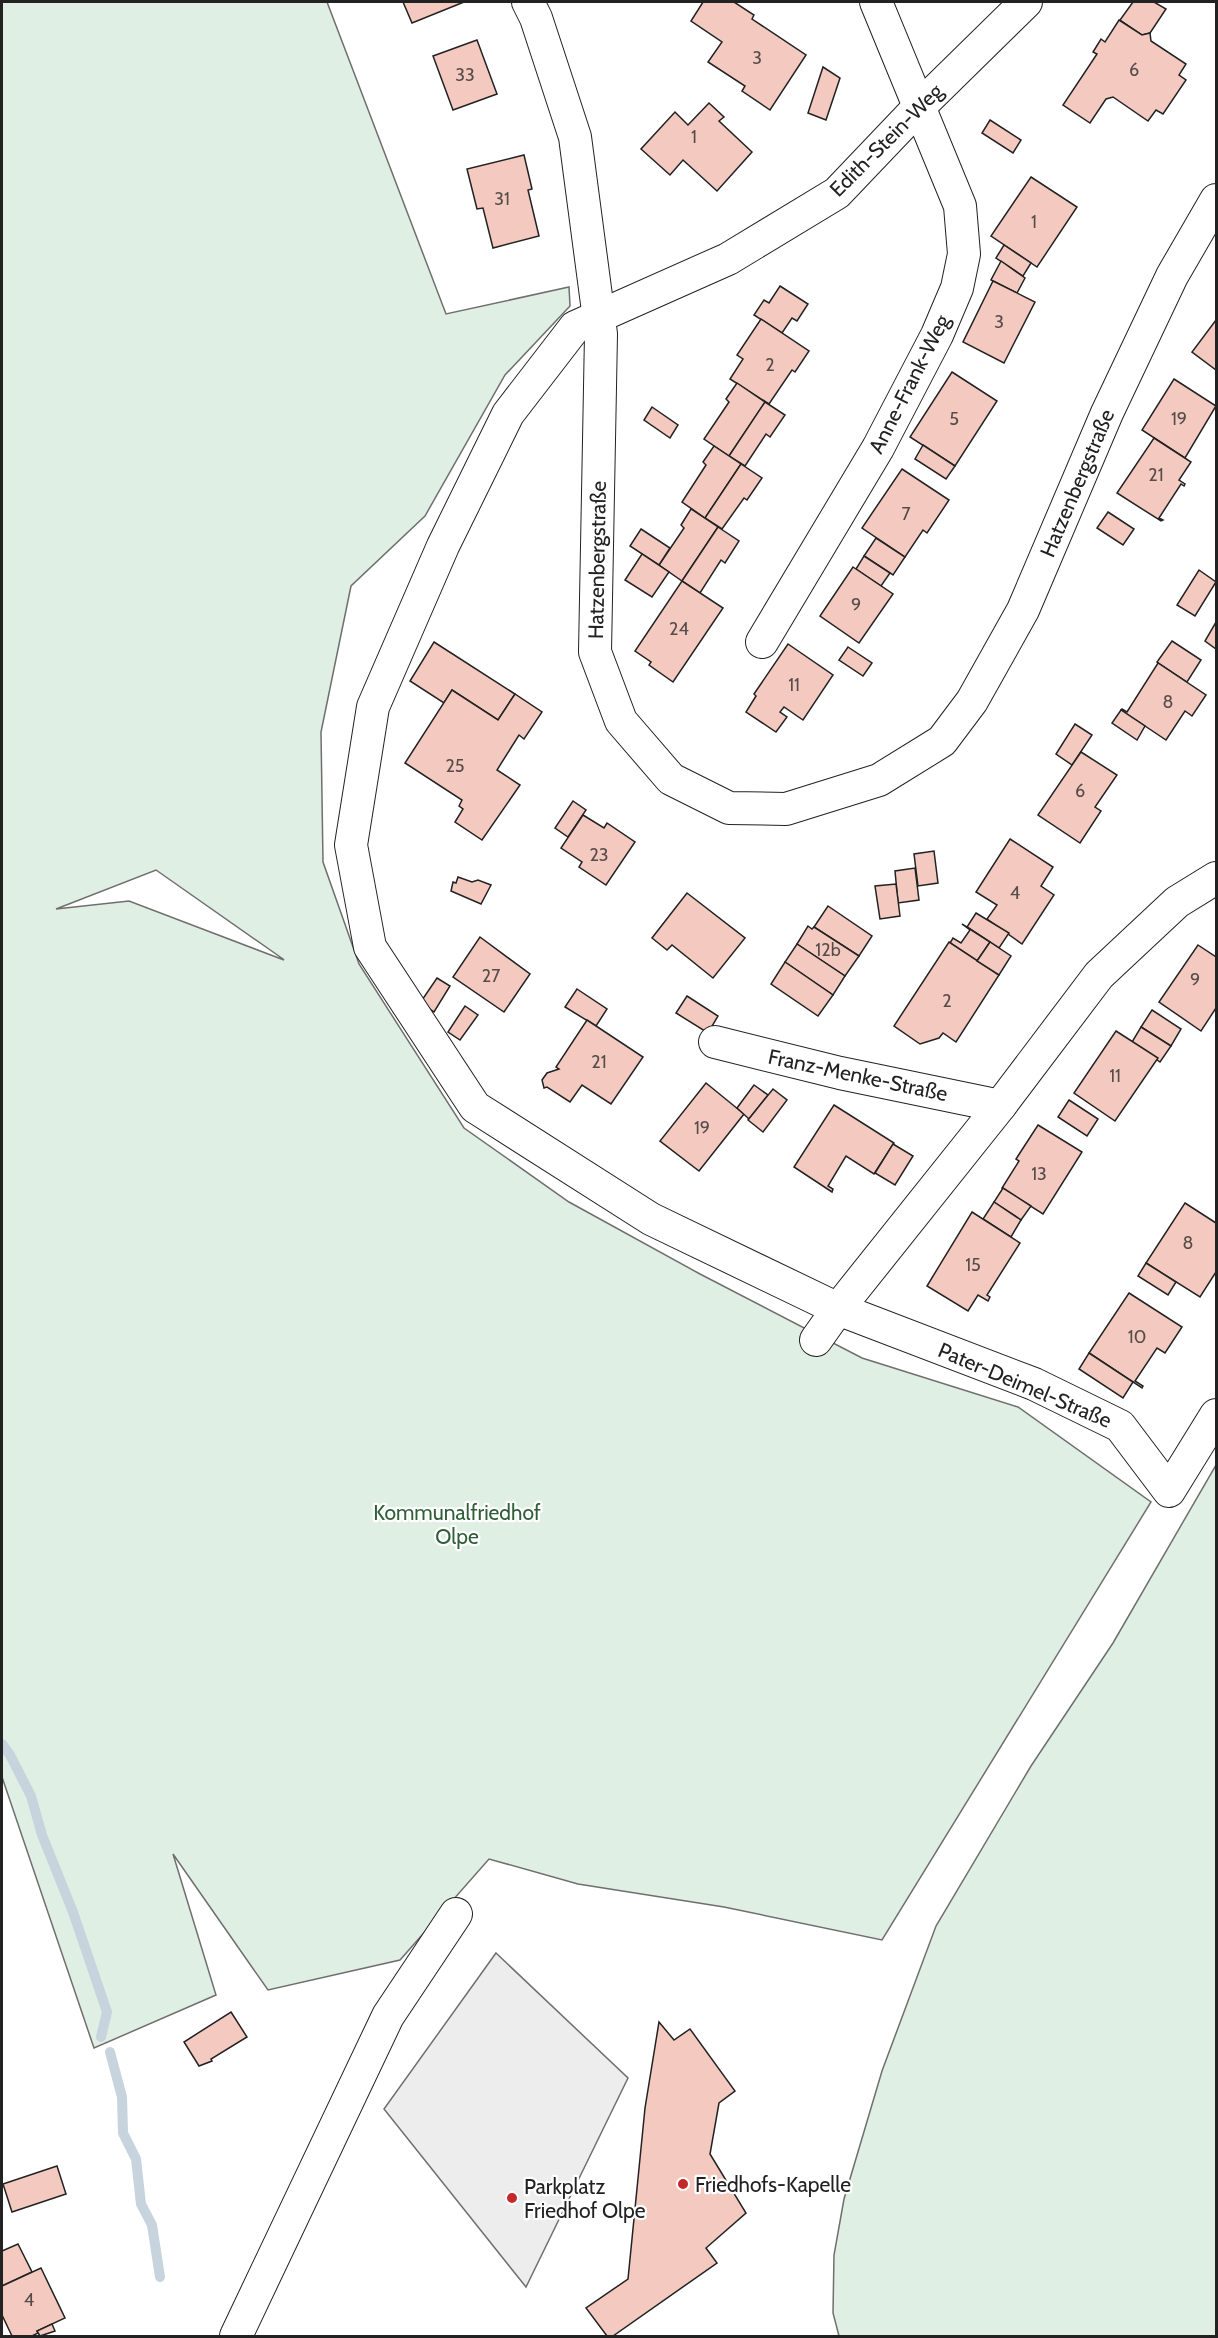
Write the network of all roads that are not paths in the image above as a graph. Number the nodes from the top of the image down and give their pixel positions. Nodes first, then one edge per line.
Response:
1 (528, 2) edge
2 (876, 2) edge
3 (1026, 2) edge
4 (918, 108) junction
5 (1216, 200) edge
6 (598, 316) junction
7 (762, 642) dead end
8 (1216, 878) edge
9 (715, 1042) dead end
10 (1000, 1106) junction
11 (838, 1309) junction
12 (816, 1340) dead end
13 (1216, 1415) edge
14 (456, 1914) dead end
15 (236, 2337) edge

1 - 6 street, Hatzenbergstraße
2 - 4 street, Anne-Frank-Weg
3 - 4 street, Edith-Stein-Weg
4 - 6 street, Edith-Stein-Weg
4 - 7 street, Anne-Frank-Weg
5 - 6 street, Hatzenbergstraße
6 - 11 street, Edith-Stein-Weg
8 - 10 street
9 - 10 street, Franz-Menke-Straße
10 - 11 street
11 - 12 street
11 - 13 street, Pater-Deimel-Straße
14 - 15 street

